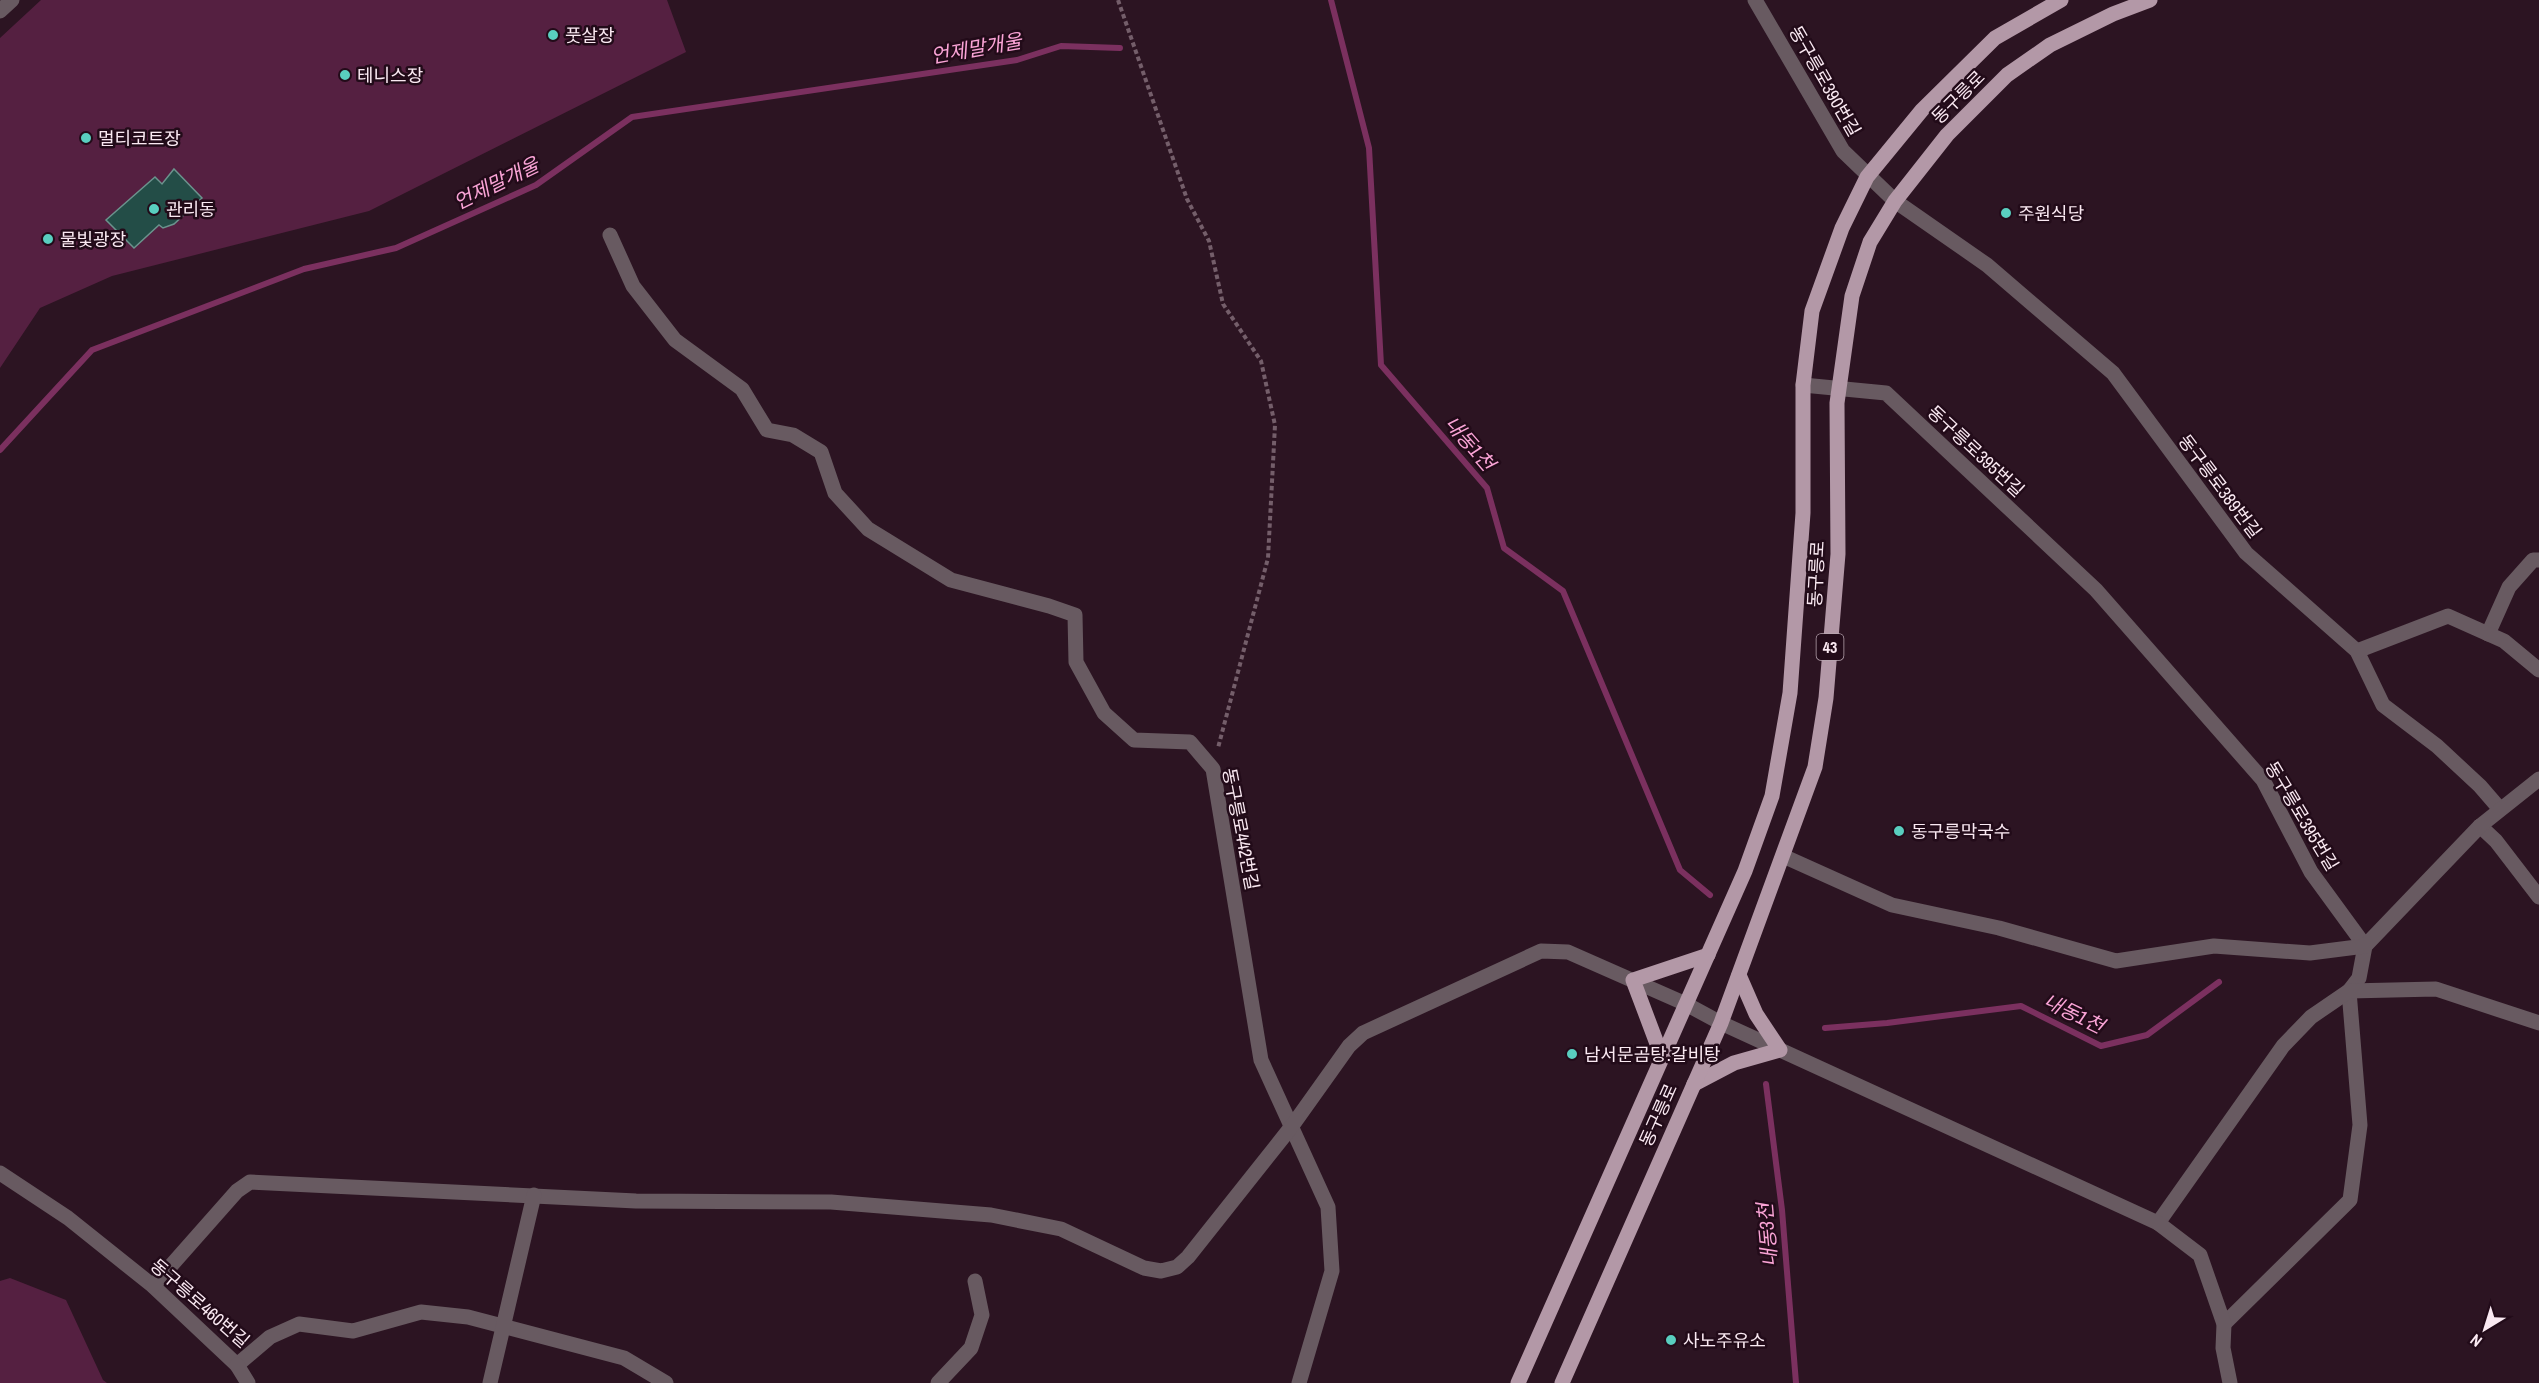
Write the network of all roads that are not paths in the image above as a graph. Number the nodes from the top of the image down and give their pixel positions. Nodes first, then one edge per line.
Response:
1 (12, 0) edge
2 (1755, 0) edge
3 (2061, 0) edge
4 (2150, 0) edge
5 (0, 11) edge
6 (1867, 177) junction
7 (1895, 201) junction
8 (610, 235) dead end
9 (1803, 385) junction
10 (1838, 389) junction
11 (2539, 560) edge
12 (2488, 634) junction
13 (2357, 651) junction
14 (2539, 670) edge
15 (2539, 779) edge
16 (2499, 808) junction
17 (2480, 826) junction
18 (1783, 856) junction
19 (2539, 897) edge
20 (2365, 946) junction
21 (1708, 955) junction
22 (1739, 975) junction
23 (1633, 980) junction
24 (2349, 991) junction
25 (1686, 1004) junction
26 (1721, 1023) junction
27 (2539, 1023) edge
28 (1780, 1050) junction
29 (1662, 1058) junction
30 (1694, 1084) junction
31 (1292, 1126) junction
32 (0, 1173) edge
33 (534, 1195) junction
34 (2158, 1223) junction
35 (975, 1281) dead end
36 (153, 1286) junction
37 (2224, 1324) junction
38 (502, 1326) junction
39 (237, 1365) junction
40 (248, 1383) edge
41 (490, 1383) edge
42 (666, 1383) edge
43 (938, 1383) edge
44 (1299, 1383) edge
45 (1518, 1383) edge
46 (1562, 1383) edge
47 (2230, 1383) edge

1 - 5 street
2 - 6 street, 동구릉로390번길
3 - 6 main road, 동구릉로 / 43
4 - 7 main road, 동구릉로 / 43
6 - 7 street, 동구릉로390번길
6 - 9 main road, 동구릉로 / 43
7 - 10 main road, 동구릉로 / 43
7 - 13 street, 동구릉로389번길
8 - 31 street, 동구릉로442번길
9 - 10 street, 동구릉로395번길
9 - 21 main road, 동구릉로 / 43
10 - 18 main road, 동구릉로 / 43
10 - 20 street, 동구릉로395번길
11 - 12 street
12 - 13 street
12 - 14 street
13 - 16 street, 동구릉로389번길
15 - 16 street
16 - 17 street
17 - 19 street
17 - 20 street
18 - 20 street
18 - 22 main road, 동구릉로 / 43
20 - 24 street
21 - 23 main road
21 - 25 main road, 동구릉로 / 43
22 - 26 main road, 동구릉로 / 43
22 - 28 main road
23 - 25 street
23 - 29 main road
23 - 31 street
24 - 27 street
24 - 34 street
24 - 37 street
25 - 26 street
25 - 29 main road, 동구릉로 / 43
26 - 28 street
26 - 30 main road, 동구릉로 / 43
28 - 30 main road
28 - 34 street
29 - 45 main road, 동구릉로 / 43
30 - 46 main road, 동구릉로 / 43
31 - 33 street
31 - 44 street, 동구릉로442번길
32 - 36 street, 동구릉로460번길
33 - 36 street
33 - 38 street
34 - 37 street
35 - 43 street
36 - 39 street, 동구릉로460번길
37 - 47 street
38 - 39 street, 동구릉로460번길
38 - 41 street
38 - 42 street, 동구릉로460번길
39 - 40 street

